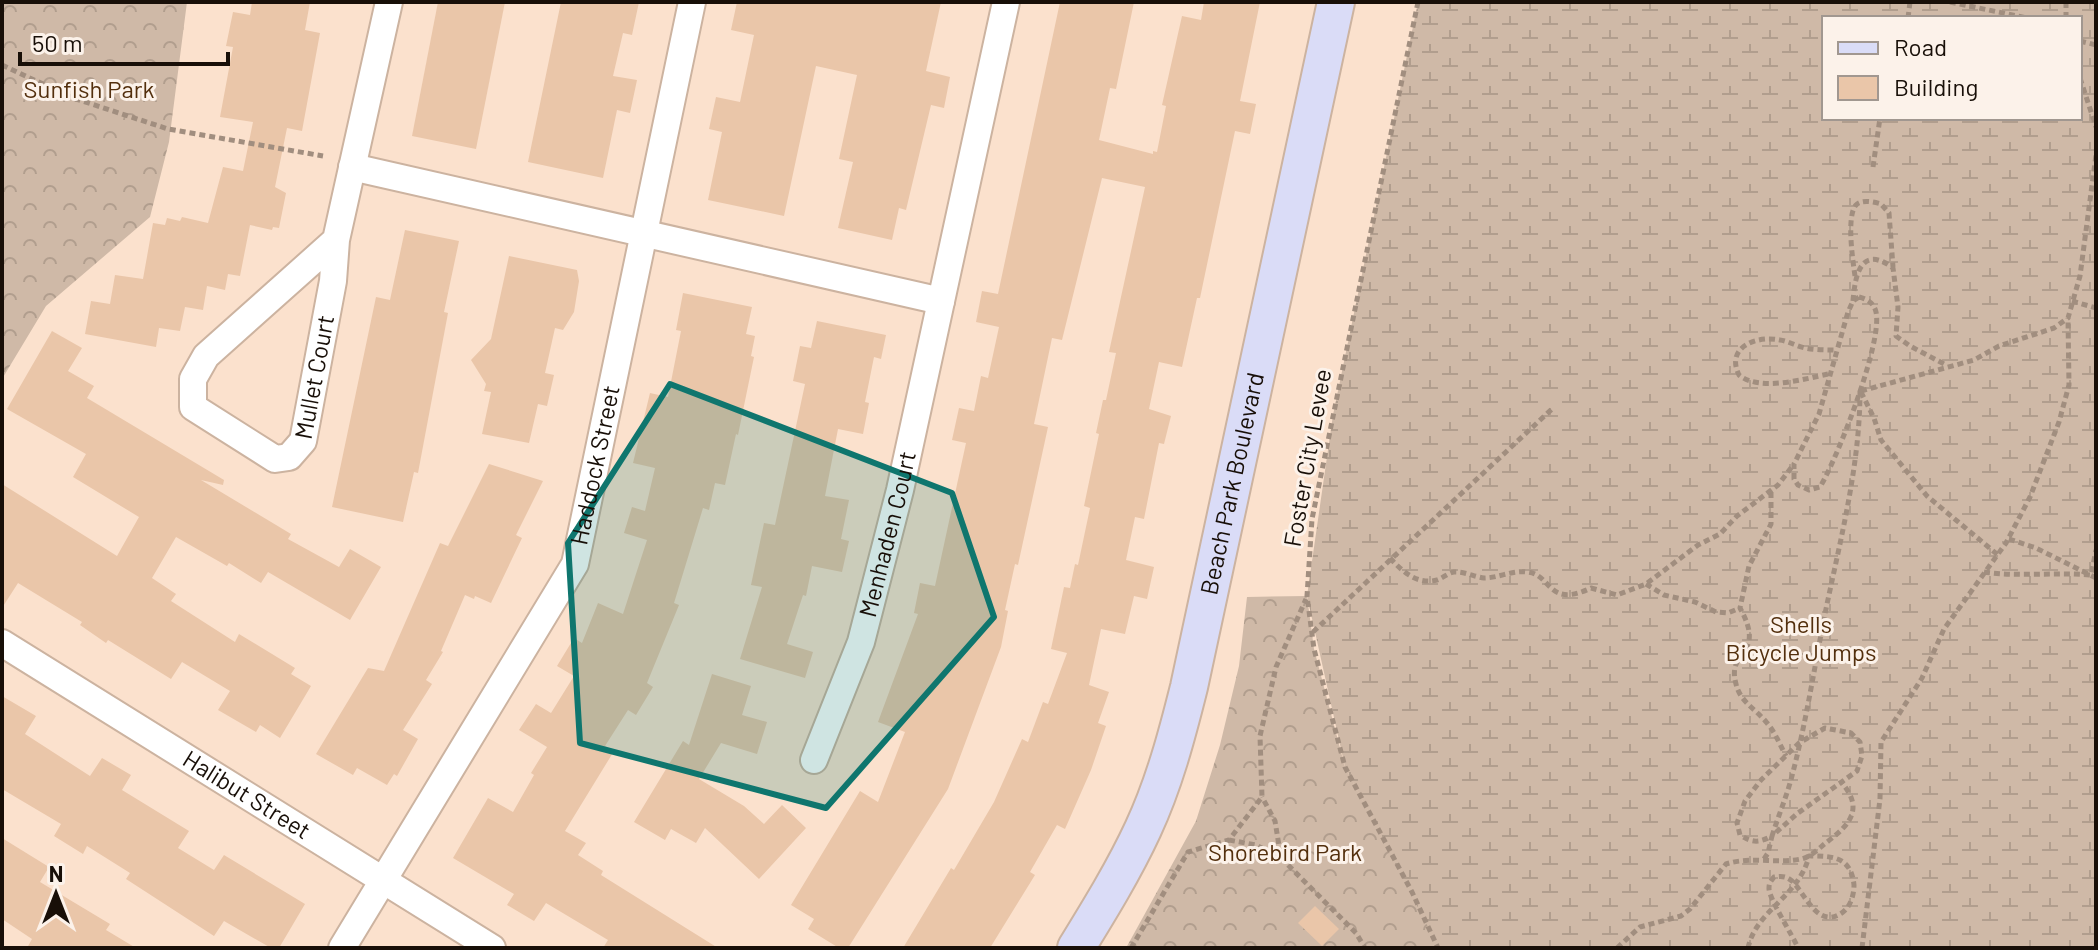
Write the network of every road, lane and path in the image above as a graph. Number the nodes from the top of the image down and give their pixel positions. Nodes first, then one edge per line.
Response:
1 (389, 2) edge
2 (692, 2) edge
3 (1006, 2) edge
4 (1336, 2) edge
5 (1418, 2) edge
6 (1950, 2) edge
7 (2017, 16) edge
8 (2, 65) edge
9 (2082, 84) edge
10 (1880, 120) edge
11 (2096, 127) edge
12 (2096, 155) edge
13 (323, 156) dead end
14 (352, 167) junction
15 (1873, 167) dead end
16 (642, 233) junction
17 (336, 240) junction
18 (1893, 268) junction
19 (1855, 276) junction
20 (941, 301) junction
21 (1853, 301) junction
22 (2072, 301) junction
23 (2096, 308) edge
24 (2068, 318) junction
25 (1837, 350) junction
26 (1947, 365) junction
27 (1829, 373) junction
28 (1860, 391) junction
29 (1553, 408) dead end
30 (1794, 464) junction
31 (1771, 491) junction
32 (2009, 539) junction
33 (2096, 550) edge
34 (1998, 555) junction
35 (1390, 558) junction
36 (1984, 572) junction
37 (2093, 576) edge
38 (1646, 584) junction
39 (1307, 596) junction
40 (1740, 608) junction
41 (1312, 632) junction
42 (2, 643) edge
43 (1799, 743) junction
44 (1786, 756) junction
45 (814, 760) dead end
46 (1841, 782) junction
47 (1262, 797) junction
48 (1772, 836) junction
49 (1229, 840) junction
50 (1809, 856) junction
51 (1281, 858) junction
52 (1764, 859) junction
53 (382, 880) junction
54 (1796, 886) junction
55 (1776, 906) junction
56 (342, 948) edge
57 (492, 948) edge
58 (1076, 948) edge
59 (1131, 948) edge
60 (1365, 948) edge
61 (1438, 948) edge
62 (1617, 948) edge
63 (1748, 948) edge
64 (1798, 948) edge
65 (1862, 948) edge

1 - 14 street, Mullet Court
2 - 16 street, Haddock Street
3 - 20 street, Menhaden Court
4 - 58 main road, Beach Park Boulevard
5 - 39 path, Foster City Levee
6 - 7 path
8 - 13 path
9 - 11 path
10 - 15 path
12 - 22 path
14 - 16 street
14 - 17 street, Mullet Court
16 - 20 street
16 - 53 street, Haddock Street
17 - 17 street, Mullet Court
18 - 19 path
18 - 19 path
18 - 26 path
19 - 21 path
20 - 45 street, Menhaden Court
21 - 25 path
21 - 28 path
22 - 23 path
22 - 24 path
24 - 26 path
24 - 32 path
25 - 27 path
25 - 27 path
26 - 28 path
27 - 30 path
28 - 30 path
28 - 34 path
28 - 43 path
29 - 35 path
30 - 31 path
31 - 38 path
31 - 40 path
32 - 34 path
32 - 37 path
33 - 37 path
34 - 36 path
35 - 38 path
35 - 41 path
36 - 37 path
36 - 65 path
38 - 40 path
39 - 41 path, Foster City Levee
39 - 47 path
40 - 44 path
41 - 61 path, Foster City Levee
42 - 53 street, Halibut Street
43 - 44 path
43 - 46 path
43 - 48 path
44 - 48 path
46 - 48 path
46 - 50 path
47 - 49 path
47 - 51 path
48 - 52 path
49 - 51 path
49 - 59 path
50 - 52 path
50 - 54 path
50 - 54 path
51 - 60 path
52 - 62 path
53 - 56 street, Haddock Street
53 - 57 street, Halibut Street
54 - 55 path
54 - 55 path
55 - 63 path
55 - 64 path

